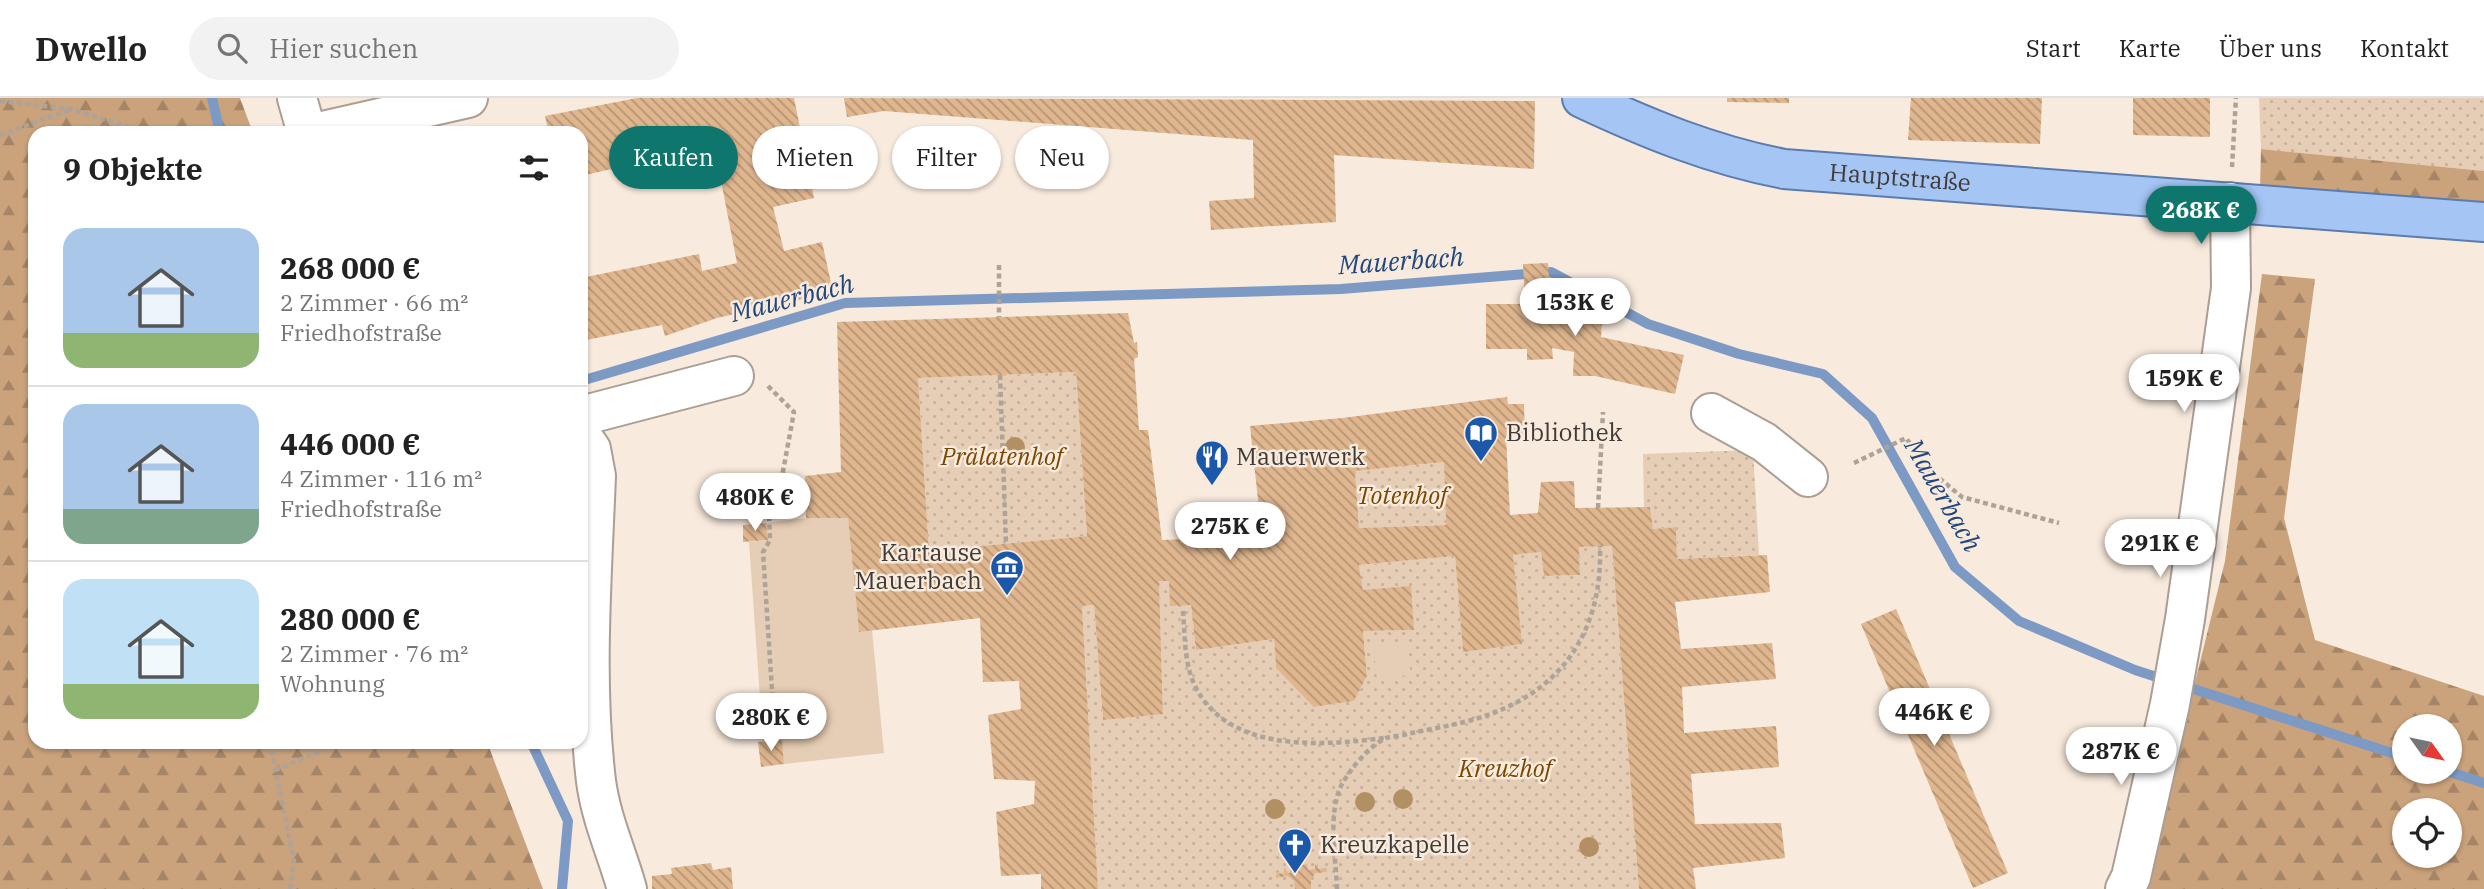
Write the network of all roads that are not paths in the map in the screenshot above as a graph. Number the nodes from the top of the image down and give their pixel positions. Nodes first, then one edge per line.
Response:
1 (296, 98) edge
2 (468, 98) edge
3 (1582, 98) edge
4 (305, 126) edge
5 (345, 126) edge
6 (2230, 202) junction
7 (2484, 222) edge
8 (734, 376) road end
9 (1711, 413) dead end
10 (588, 414) edge
11 (588, 445) edge
12 (1808, 477) dead end
13 (588, 662) edge
14 (588, 662) edge
15 (627, 889) edge
16 (2125, 889) edge

1 - 4 street
2 - 5 street
3 - 6 main road, Hauptstraße
6 - 7 main road, Hauptstraße
6 - 16 street
8 - 10 street
9 - 12 street
11 - 13 street
14 - 15 street

